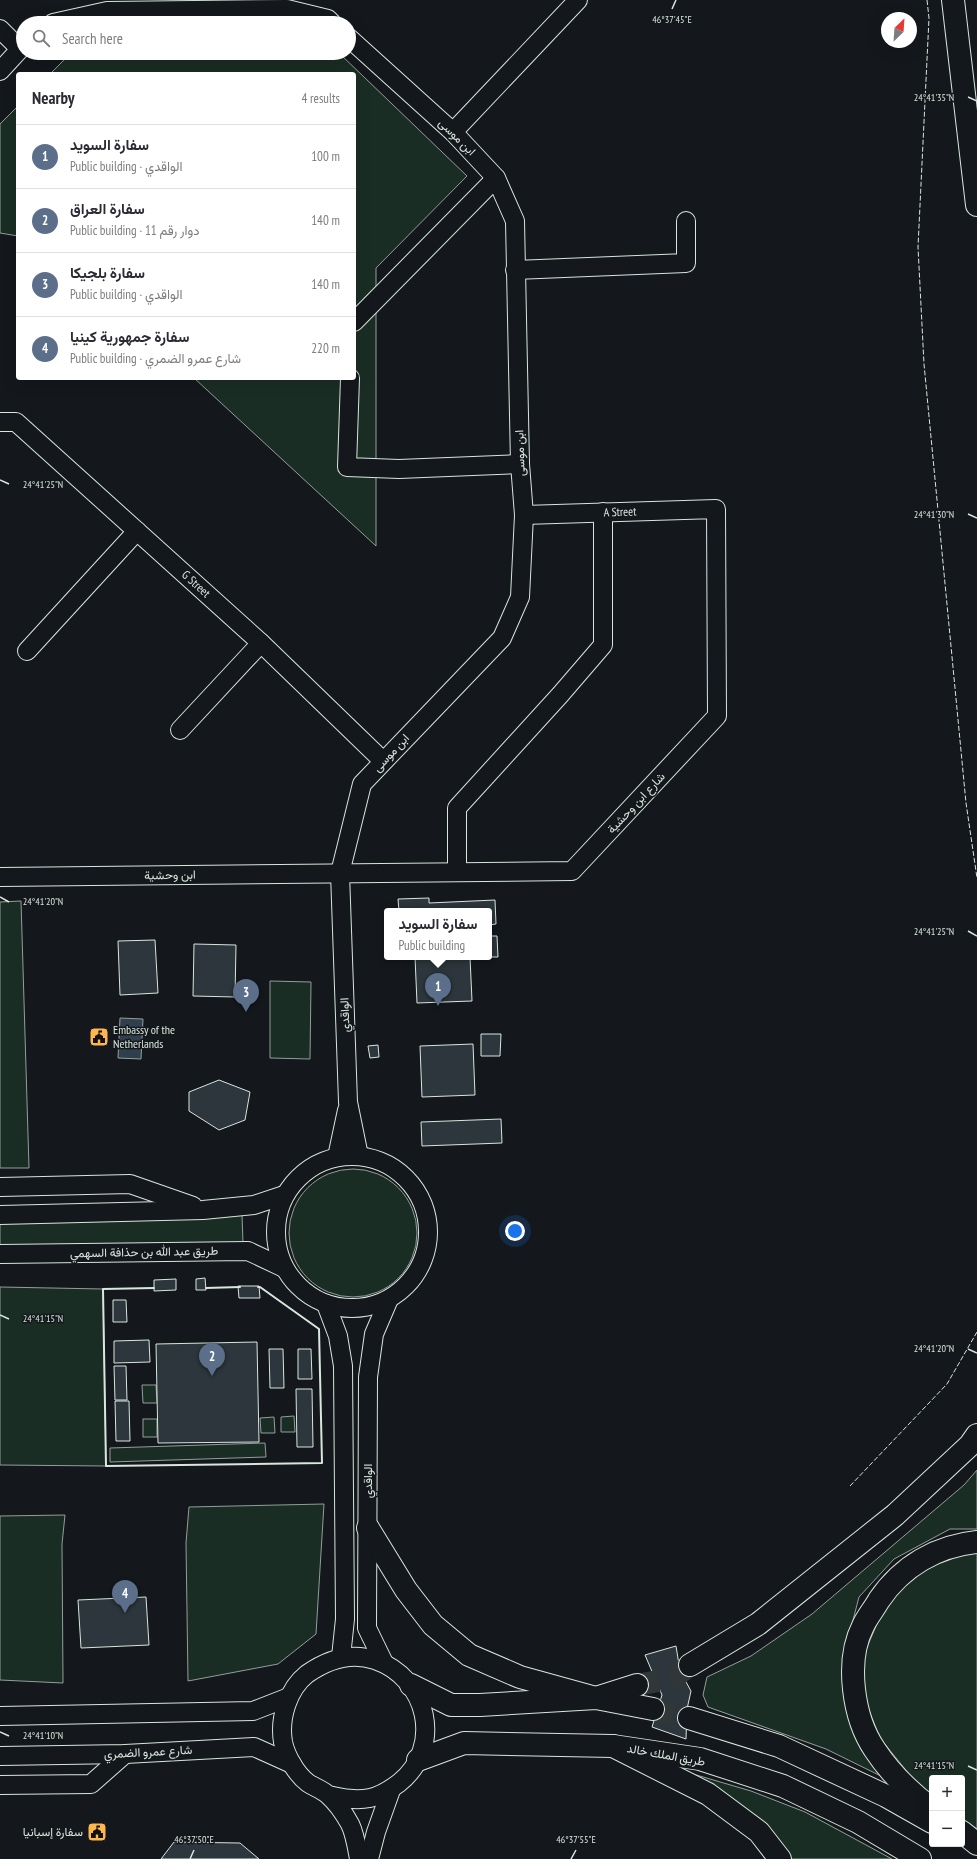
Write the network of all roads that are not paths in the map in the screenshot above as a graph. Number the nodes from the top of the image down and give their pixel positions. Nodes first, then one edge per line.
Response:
1 (578, 0) edge
2 (953, 0) edge
3 (219, 5) edge
4 (84, 16) edge
5 (316, 16) edge
6 (0, 29) edge
7 (16, 43) edge
8 (356, 44) edge
9 (16, 54) edge
10 (0, 70) edge
11 (453, 132) junction
12 (496, 178) junction
13 (977, 205) edge
14 (686, 221) dead end
15 (515, 270) junction
16 (356, 320) edge
17 (350, 380) edge
18 (0, 422) edge
19 (520, 464) junction
20 (716, 509) joint
21 (603, 512) junction
22 (524, 514) junction
23 (136, 530) junction
24 (261, 643) junction
25 (27, 651) dead end
26 (180, 730) dead end
27 (383, 761) junction
28 (457, 872) junction
29 (340, 873) junction
30 (0, 877) edge
31 (348, 1102) junction
32 (360, 1156) junction
33 (337, 1157) junction
34 (0, 1187) edge
35 (284, 1195) junction
36 (203, 1210) junction
37 (0, 1215) edge
38 (0, 1254) edge
39 (284, 1268) junction
40 (389, 1299) junction
41 (326, 1304) junction
42 (977, 1435) edge
43 (368, 1528) junction
44 (977, 1542) edge
45 (341, 1657) junction
46 (384, 1663) junction
47 (690, 1665) tunnel mouth
48 (638, 1684) tunnel mouth
49 (411, 1685) junction
50 (289, 1697) junction
51 (596, 1698) junction
52 (653, 1709) tunnel mouth
53 (0, 1716) edge
54 (690, 1718) tunnel mouth
55 (613, 1746) junction
56 (125, 1754) junction
57 (0, 1756) edge
58 (418, 1760) junction
59 (292, 1764) junction
60 (0, 1785) edge
61 (391, 1790) junction
62 (328, 1795) junction
63 (929, 1806) edge
64 (929, 1820) edge
65 (965, 1834) edge
66 (965, 1842) edge
67 (977, 1844) edge
68 (977, 1848) edge
69 (359, 1859) edge
70 (369, 1859) edge
71 (780, 1859) edge
72 (920, 1859) edge

1 - 11 street
2 - 13 main road
3 - 4 street
3 - 5 street
6 - 7 street
8 - 11 street, ابن موسى
9 - 10 street
11 - 12 street, ابن موسى
12 - 15 street, ابن موسى
12 - 16 street
14 - 15 street
15 - 19 street, ابن موسى
17 - 19 street
18 - 23 street, G Street
19 - 22 street, ابن موسى
20 - 21 street, A Street
20 - 28 street, شارع ابن وحشية
21 - 22 street, A Street
21 - 28 street
22 - 27 street, ابن موسى
23 - 24 street, G Street
23 - 25 street
24 - 26 street
24 - 27 street, G Street
27 - 29 street, ابن موسى
28 - 29 street, شارع ابن وحشية
29 - 30 street, ابن وحشية
29 - 31 street, الواقدي
31 - 32 street, الواقدي
31 - 33 street
32 - 33 street
32 - 40 street
33 - 35 street
34 - 36 street
35 - 36 street
35 - 39 street
36 - 37 street
38 - 39 street, طريق عبد الله بن حذافة السهمي
39 - 41 street
40 - 41 street
40 - 43 street, الواقدي
41 - 45 street, الواقدي
42 - 47 main road
43 - 46 street, الواقدي
43 - 51 main road
44 - 63 main road
45 - 46 street
45 - 50 street
46 - 49 street
48 - 51 main road
49 - 51 main road
49 - 58 street
50 - 53 street
50 - 59 street
51 - 52 main road
54 - 64 main road
55 - 58 main road, طريق الملك خالد
55 - 71 main road
55 - 72 main road, طريق الملك خالد
56 - 57 street, شارع عمرو الضمري
56 - 59 street, شارع عمرو الضمري
56 - 60 street
58 - 61 street
59 - 62 street
61 - 62 street
61 - 70 street
62 - 69 street
65 - 67 main road
66 - 68 main road

